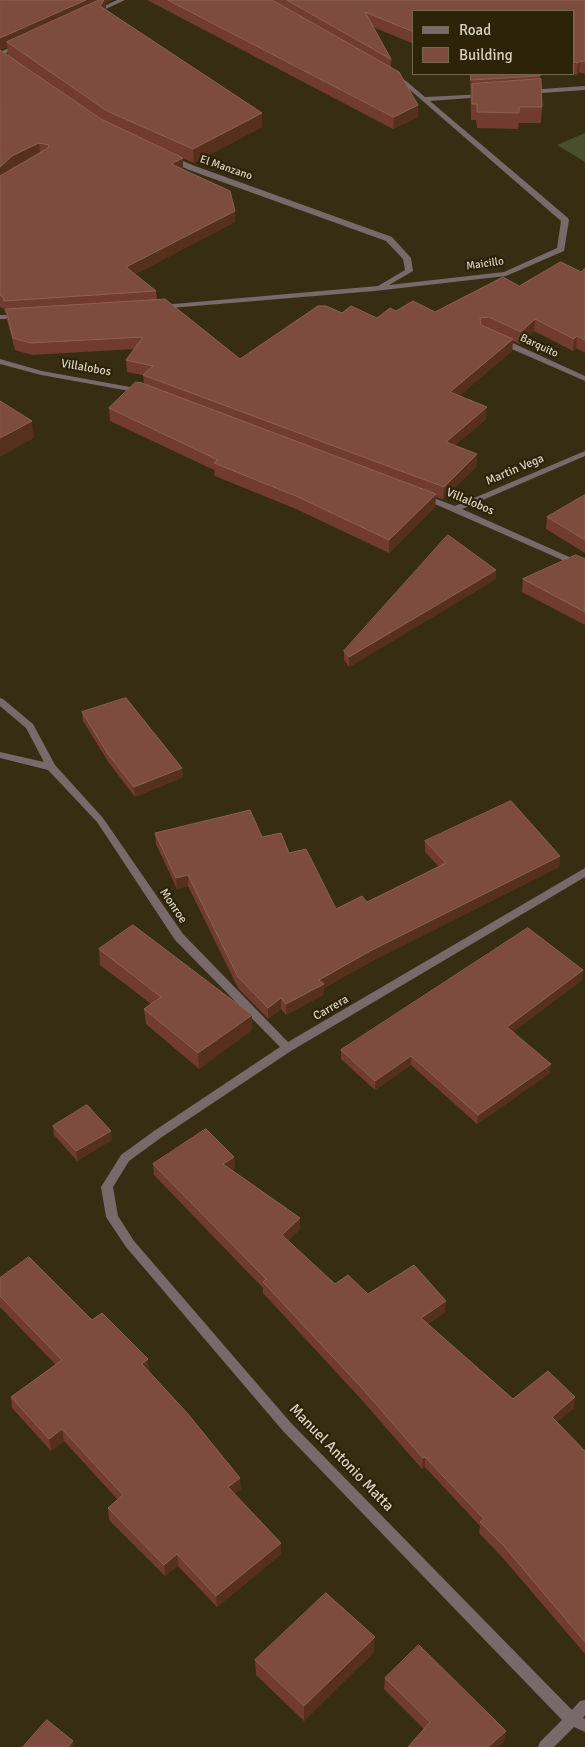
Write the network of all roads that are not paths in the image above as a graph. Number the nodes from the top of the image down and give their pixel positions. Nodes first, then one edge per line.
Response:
1 (122, 0) edge
2 (87, 15) edge
3 (26, 42) edge
4 (0, 54) edge
5 (8, 61) edge
6 (387, 73) edge
7 (585, 88) edge
8 (518, 93) edge
9 (490, 94) edge
10 (423, 99) junction
11 (166, 156) edge
12 (375, 289) junction
13 (156, 307) edge
14 (30, 316) edge
15 (0, 317) edge
16 (492, 337) edge
17 (0, 361) edge
18 (585, 379) edge
19 (154, 395) edge
20 (585, 453) edge
21 (418, 495) edge
22 (455, 509) junction
23 (585, 567) edge
24 (0, 701) edge
25 (0, 754) edge
26 (51, 767) junction
27 (585, 872) edge
28 (287, 1048) junction
29 (107, 1187) joint
30 (585, 1706) edge
31 (572, 1718) junction
32 (585, 1726) edge
33 (545, 1747) edge

1 - 2 street
3 - 4 street
4 - 5 street
6 - 10 street, Maicillo
7 - 8 street
9 - 10 street
10 - 12 street, Maicillo
11 - 12 street, El Manzano
12 - 13 street, Maicillo
14 - 15 street
16 - 18 street, Barquito
17 - 19 street, Villalobos
20 - 22 street, Martin Vega
21 - 22 street, Villalobos
22 - 23 street, Villalobos
24 - 26 street, Monroe
25 - 26 street
26 - 28 street, Monroe
27 - 28 street, Carrera
28 - 29 street, Carrera
29 - 31 street, Manuel Antonio Matta
30 - 31 street
31 - 32 street, Manuel Antonio Matta
31 - 33 street

